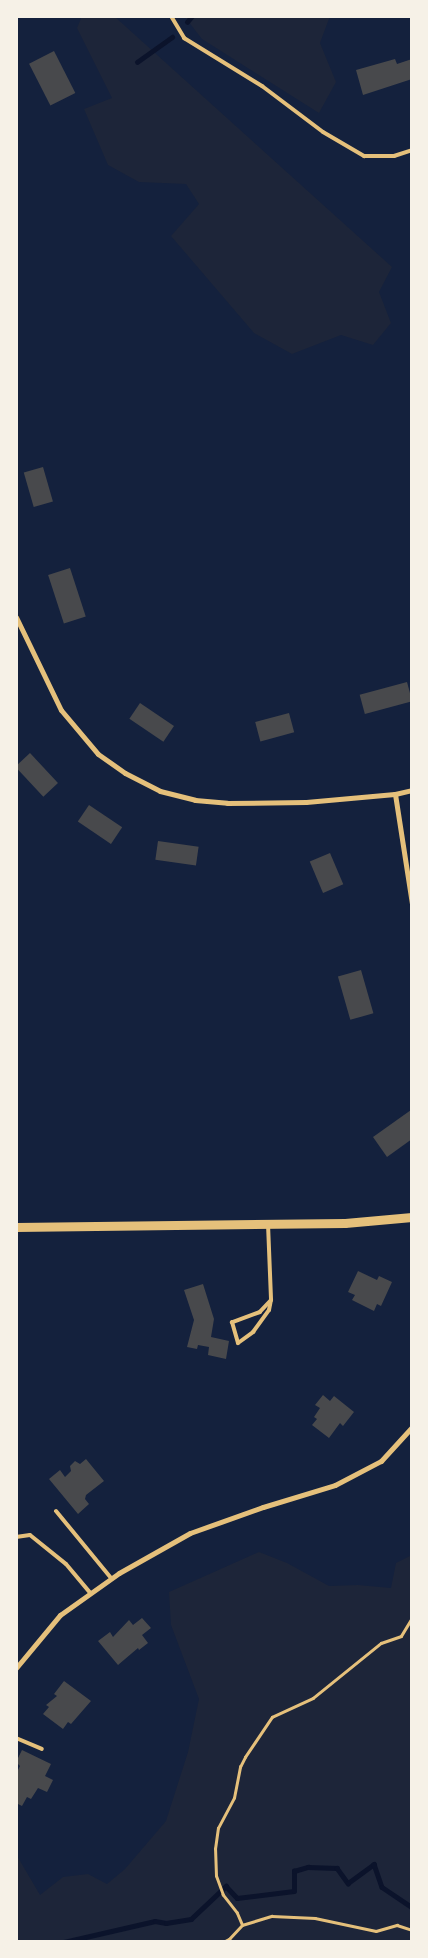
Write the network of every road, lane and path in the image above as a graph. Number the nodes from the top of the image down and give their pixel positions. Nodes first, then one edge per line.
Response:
1 (171, 16) edge
2 (412, 150) edge
3 (16, 617) edge
4 (412, 790) edge
5 (396, 794) junction
6 (412, 904) edge
7 (412, 1216) edge
8 (268, 1224) junction
9 (16, 1227) edge
10 (271, 1300) junction
11 (412, 1427) edge
12 (56, 1511) dead end
13 (16, 1537) edge
14 (111, 1578) junction
15 (90, 1594) junction
16 (412, 1618) edge
17 (16, 1668) edge
18 (16, 1738) edge
19 (42, 1749) dead end
20 (242, 1925) junction
21 (412, 1930) edge
22 (224, 1942) edge

1 - 2 lane
3 - 5 street
4 - 5 street
5 - 6 street
7 - 8 street
8 - 9 street
8 - 10 lane
10 - 10 lane
11 - 14 street
12 - 14 lane
13 - 15 lane
14 - 15 street
15 - 17 street
16 - 20 path
18 - 19 lane
20 - 21 path
20 - 22 path

